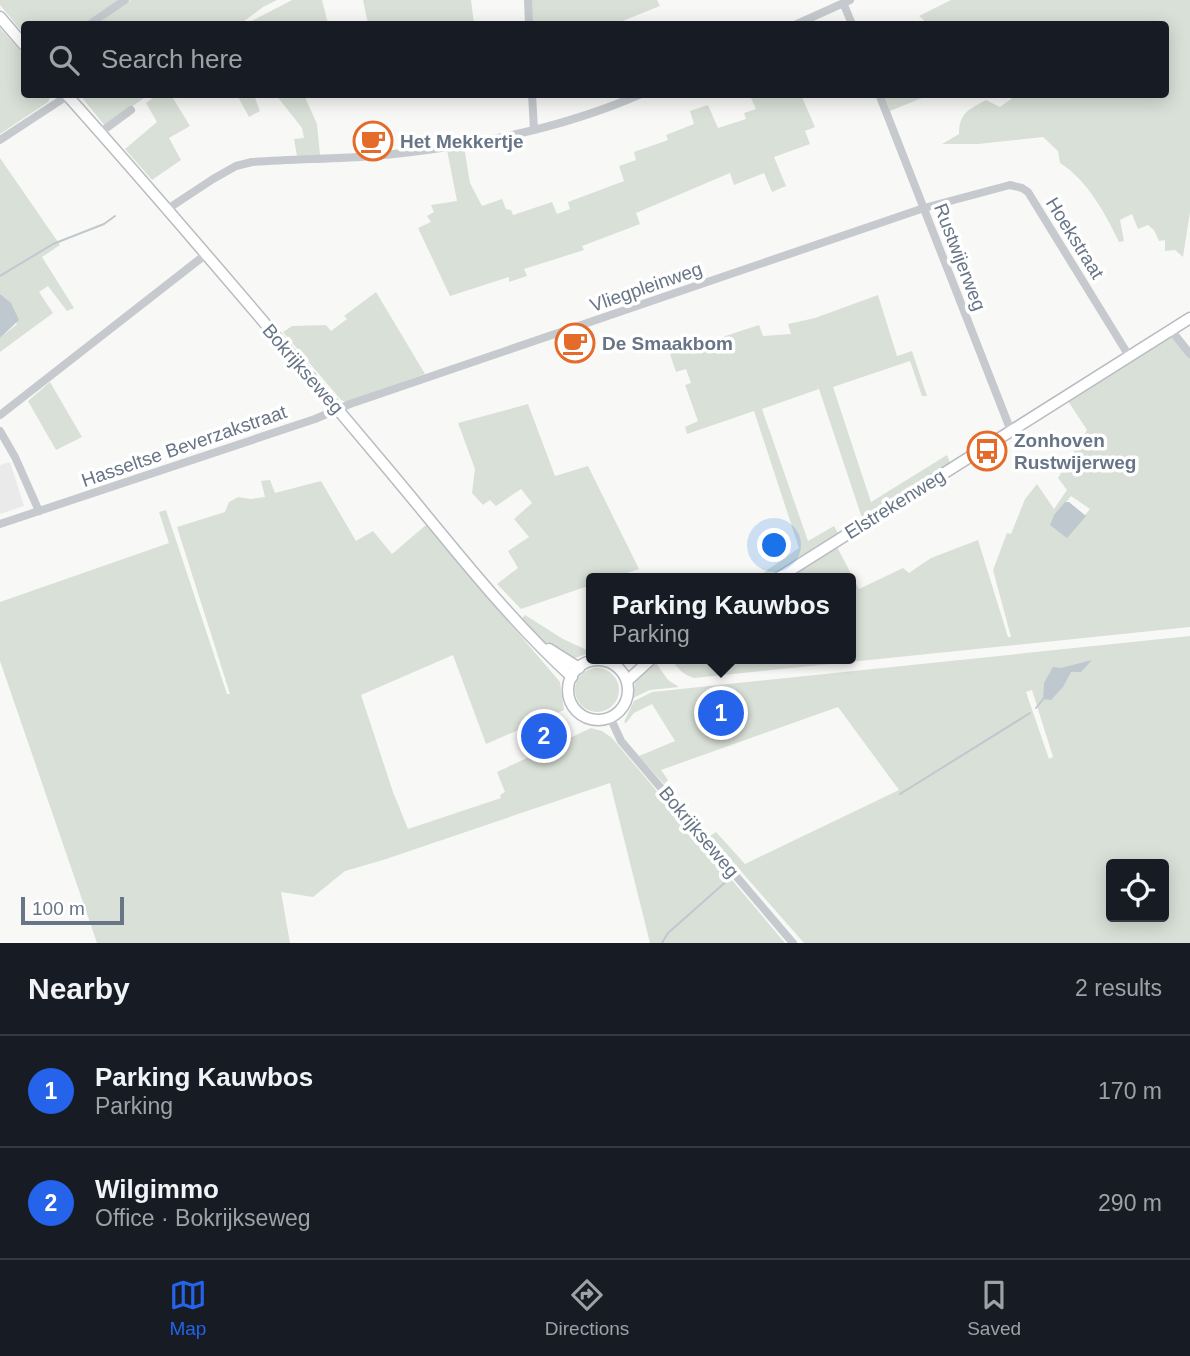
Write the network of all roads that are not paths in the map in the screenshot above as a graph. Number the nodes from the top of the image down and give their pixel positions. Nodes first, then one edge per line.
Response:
1 (125, 0) edge
2 (528, 0) edge
3 (847, 2) edge
4 (0, 17) edge
5 (94, 21) edge
6 (529, 21) edge
7 (804, 21) edge
8 (851, 21) edge
9 (21, 42) edge
10 (63, 98) edge
11 (70, 98) edge
12 (532, 98) edge
13 (630, 98) edge
14 (881, 98) edge
15 (131, 110) dead end
16 (534, 130) junction
17 (101, 132) junction
18 (0, 140) edge
19 (924, 208) junction
20 (166, 210) junction
21 (205, 255) junction
22 (1190, 318) edge
23 (1171, 330) junction
24 (1190, 354) edge
25 (1129, 356) junction
26 (338, 410) junction
27 (0, 415) edge
28 (0, 431) edge
29 (1011, 431) junction
30 (39, 511) junction
31 (0, 524) edge
32 (786, 573) edge
33 (590, 664) edge
34 (613, 664) edge
35 (636, 664) edge
36 (644, 664) edge
37 (620, 670) junction
38 (575, 673) junction
39 (627, 681) junction
40 (610, 718) junction
41 (793, 943) edge

1 - 5 street
2 - 6 street
3 - 7 street
3 - 8 street
4 - 9 street
10 - 18 street
11 - 17 street, Bokrijkseweg
12 - 16 street
13 - 16 street
14 - 19 street, Rustwijerweg
15 - 17 street
16 - 20 street
17 - 20 street, Bokrijkseweg
19 - 25 street, Hoekstraat
19 - 26 street, Vliegpleinweg
19 - 29 street, Rustwijerweg
20 - 21 street, Bokrijkseweg
21 - 26 street, Bokrijkseweg
21 - 27 street
22 - 23 street, Elstrekenweg
23 - 24 street
23 - 25 street, Elstrekenweg
25 - 29 street, Elstrekenweg
26 - 30 street, Hasseltse Beverzakstraat
26 - 38 street, Bokrijkseweg
28 - 30 street
29 - 32 street, Elstrekenweg
30 - 31 street, Hasseltse Beverzakstraat
33 - 38 street
34 - 37 street
35 - 37 street
36 - 39 street
37 - 39 street
38 - 40 street
39 - 40 street
40 - 41 street, Bokrijkseweg

